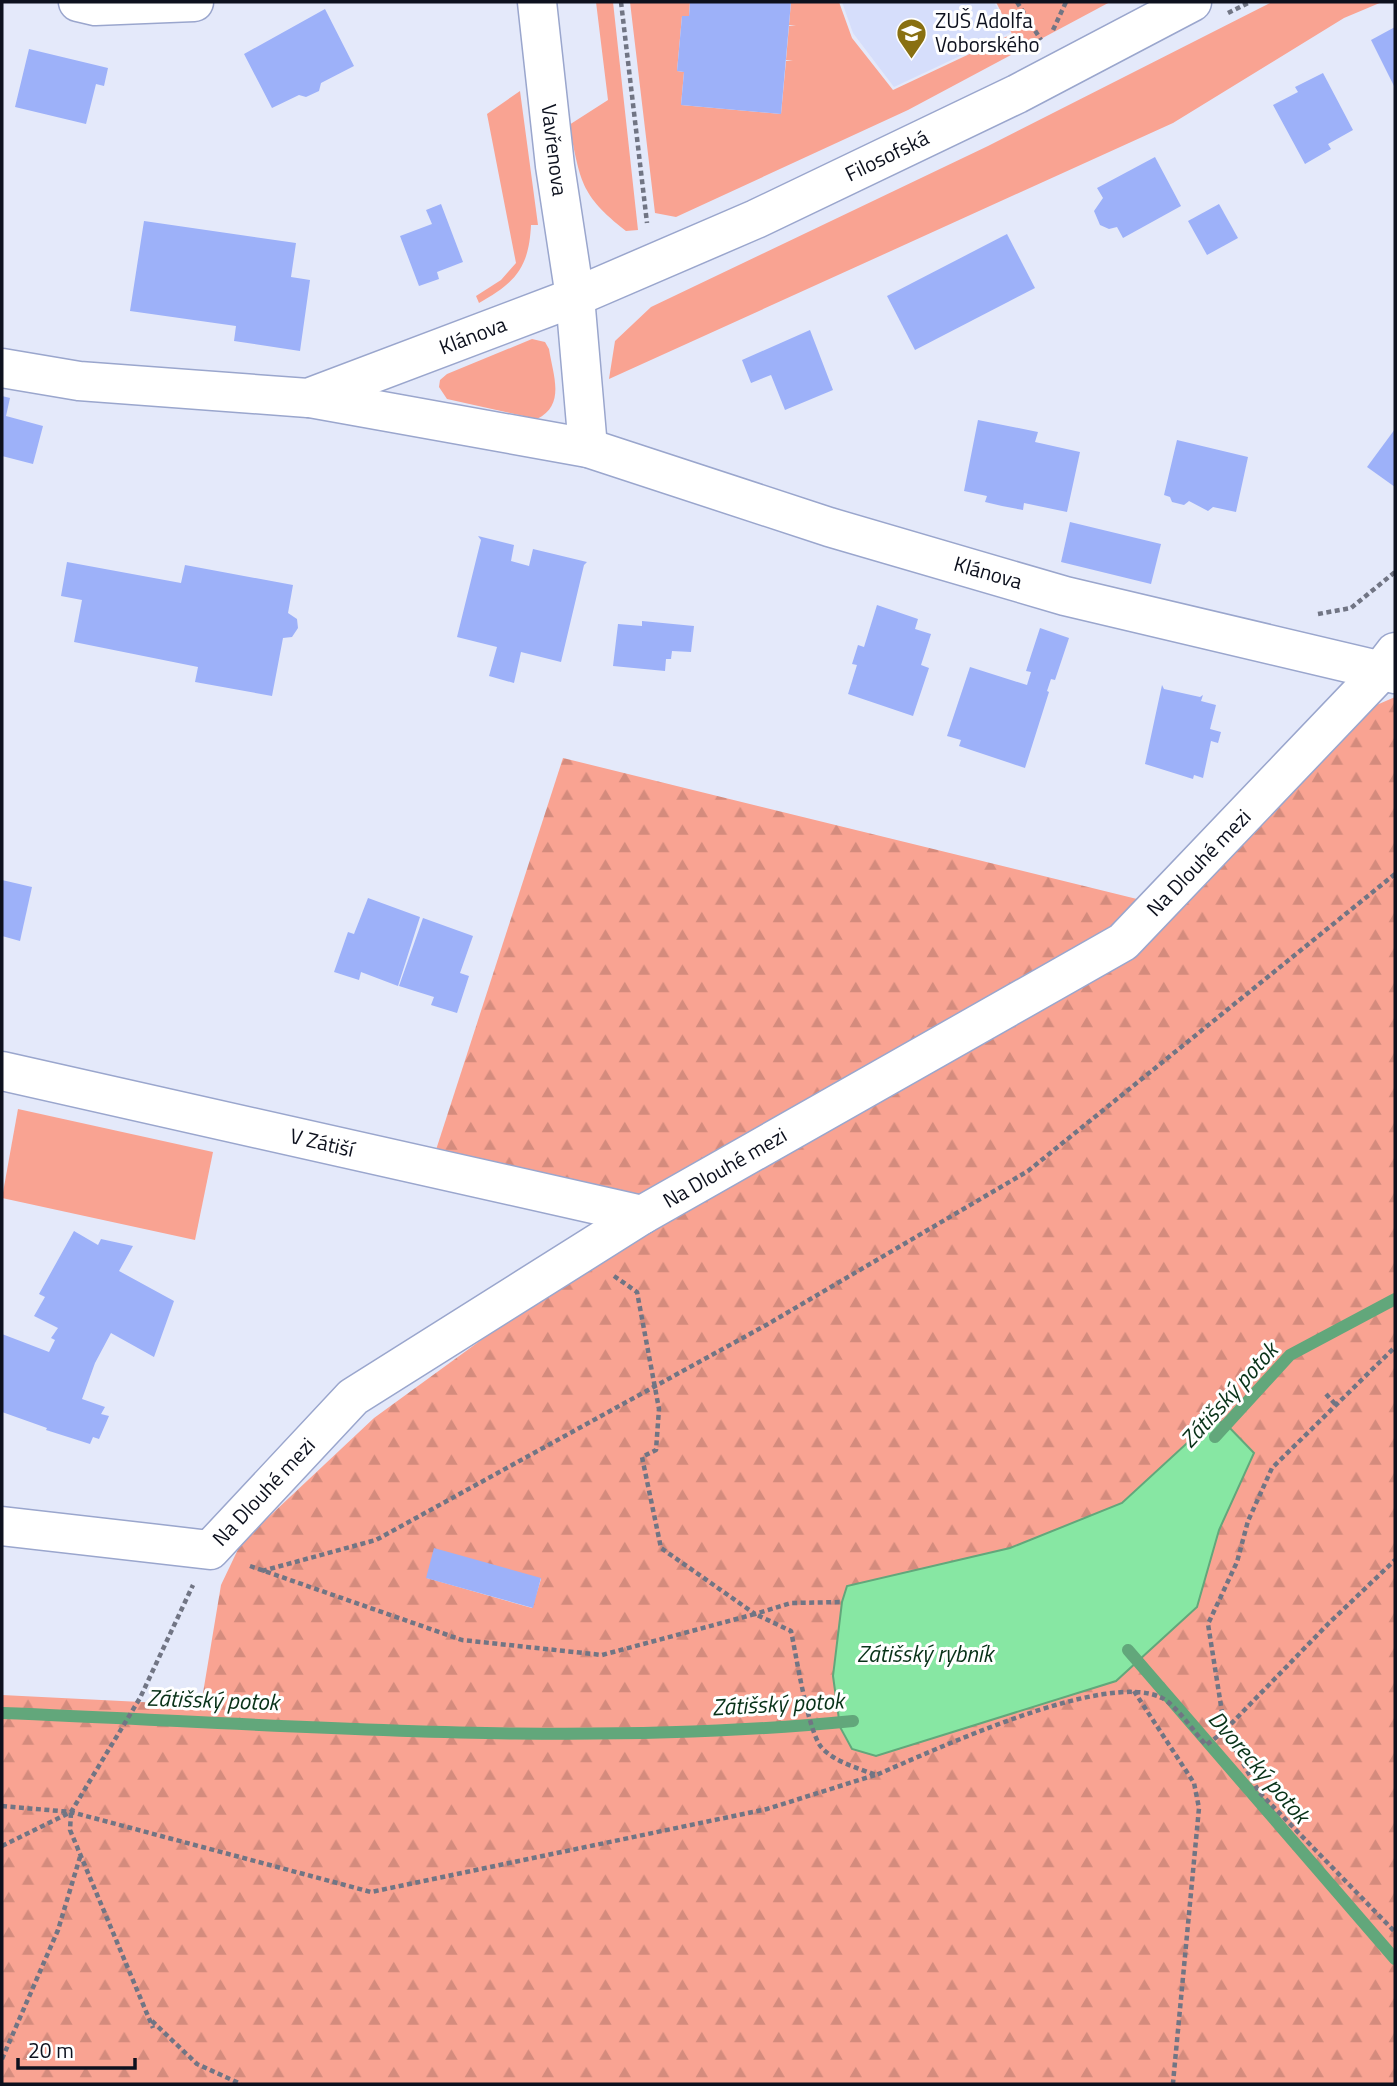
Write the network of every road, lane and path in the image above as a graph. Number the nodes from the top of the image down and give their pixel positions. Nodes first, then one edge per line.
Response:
1 (78, 2) edge
2 (194, 2) edge
3 (537, 2) edge
4 (621, 2) edge
5 (1017, 2) edge
6 (1066, 2) edge
7 (1192, 2) edge
8 (648, 226) dead end
9 (576, 297) junction
10 (2, 368) edge
11 (308, 398) junction
12 (588, 448) junction
13 (1391, 665) edge
14 (1395, 874) edge
15 (2, 1071) edge
16 (642, 1215) junction
17 (601, 1241) junction
18 (1395, 1347) edge
19 (654, 1387) junction
20 (1326, 1394) dead end
21 (1336, 1405) junction
22 (2, 1526) edge
23 (210, 1550) junction
24 (1395, 1560) edge
25 (261, 1571) junction
26 (842, 1602) dead end
27 (755, 1614) junction
28 (1134, 1691) junction
29 (1225, 1731) junction
30 (876, 1775) junction
31 (2, 1806) edge
32 (71, 1812) junction
33 (2, 1846) edge
34 (81, 1856) junction
35 (1395, 1932) edge
36 (148, 2018) junction
37 (153, 2028) dead end
38 (2, 2059) edge
39 (241, 2084) edge
40 (1169, 2084) edge

1 - 2 street
3 - 9 street, Vavřenova
4 - 8 path
5 - 6 path
7 - 9 street, Filosofská
9 - 11 street, Klánova
9 - 12 street
10 - 11 street, Klánova
11 - 12 street, Klánova
12 - 13 street, Klánova
13 - 16 street, Na Dlouhé mezi
14 - 19 path
15 - 16 street, V Zátiší
16 - 17 street, Na Dlouhé mezi
17 - 19 path
17 - 23 street, Na Dlouhé mezi
18 - 21 path
19 - 25 path
19 - 27 path
20 - 21 path
21 - 29 path
22 - 23 street, Na Dlouhé mezi
23 - 25 path
23 - 32 path
24 - 29 path
25 - 27 path
26 - 27 path
27 - 30 path
28 - 29 path
28 - 30 path
28 - 40 path
29 - 35 path
30 - 32 path
31 - 32 path
32 - 33 path
32 - 34 path
34 - 36 path
34 - 38 path
36 - 37 path
36 - 39 path

